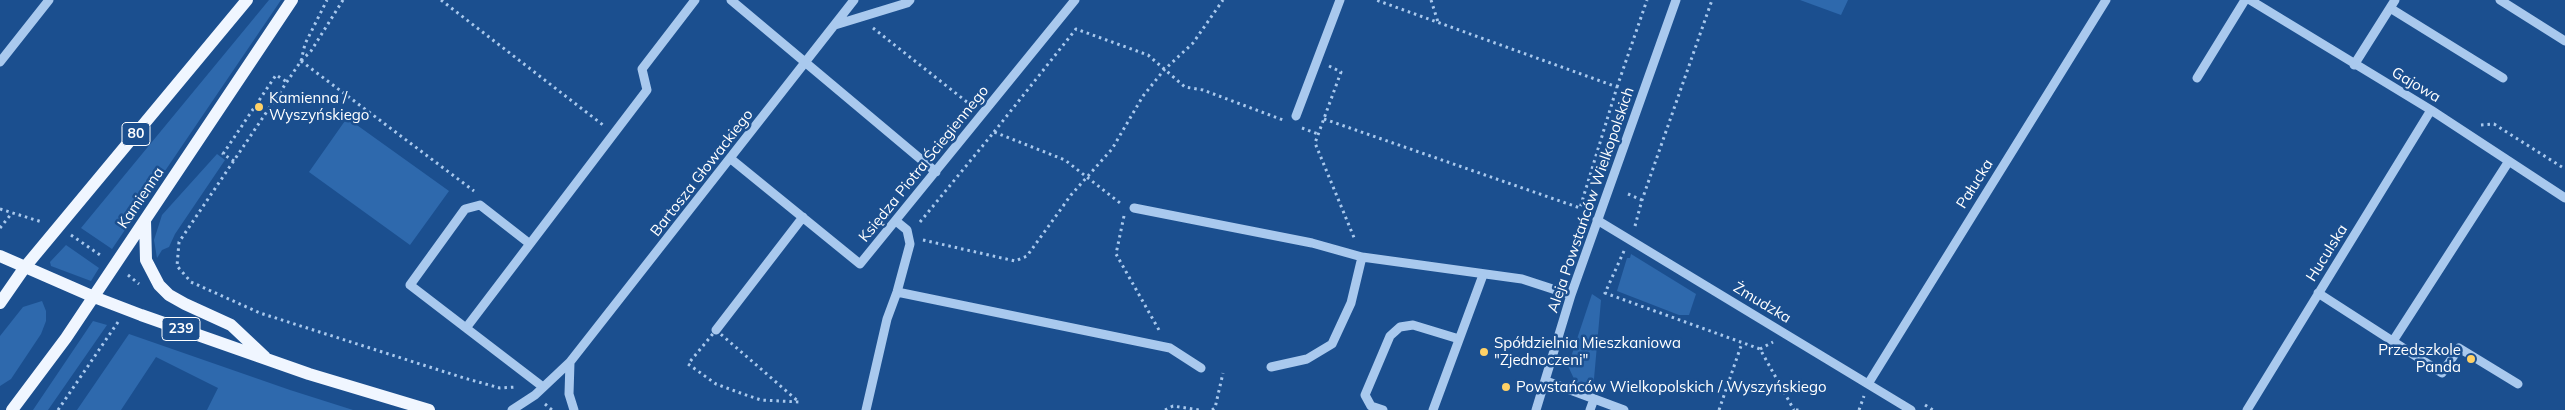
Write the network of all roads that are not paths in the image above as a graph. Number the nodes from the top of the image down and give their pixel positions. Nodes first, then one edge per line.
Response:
1 (49, 0) edge
2 (247, 0) edge
3 (292, 0) edge
4 (695, 0) edge
5 (731, 0) edge
6 (854, 0) edge
7 (910, 0) edge
8 (1075, 0) edge
9 (1340, 0) edge
10 (1676, 0) edge
11 (2106, 0) edge
12 (2245, 0) edge
13 (2250, 0) edge
14 (2500, 0) edge
15 (2393, 4) edge
16 (835, 25) junction
17 (2565, 41) edge
18 (0, 62) edge
19 (807, 62) junction
20 (2354, 65) junction
21 (2197, 78) dead end
22 (2503, 78) dead end
23 (2431, 110) junction
24 (1294, 120) road end
25 (732, 159) junction
26 (2509, 161) junction
27 (936, 172) junction
28 (2565, 198) edge
29 (1134, 208) dead end
30 (803, 217) junction
31 (1597, 220) junction
32 (145, 221) junction
33 (896, 221) junction
34 (530, 244) junction
35 (0, 256) edge
36 (1362, 256) junction
37 (25, 268) junction
38 (1483, 275) junction
39 (897, 292) junction
40 (2318, 293) junction
41 (1571, 295) junction
42 (94, 297) junction
43 (0, 303) edge
44 (466, 328) junction
45 (716, 330) road end
46 (1459, 339) junction
47 (2393, 341) junction
48 (269, 360) junction
49 (570, 362) junction
50 (1271, 367) dead end
51 (1201, 368) dead end
52 (1546, 381) junction
53 (1868, 384) junction
54 (2518, 384) dead end
55 (542, 387) junction
56 (1594, 399) junction
57 (12, 410) edge
58 (429, 410) edge
59 (512, 410) edge
60 (574, 410) edge
61 (866, 410) edge
62 (1383, 410) edge
63 (1433, 410) edge
64 (1536, 410) edge
65 (1590, 410) edge
66 (1624, 410) edge
67 (1911, 410) edge
68 (2247, 410) edge

1 - 18 street
2 - 37 main road, 80
3 - 32 main road, Kamienna
4 - 34 street
5 - 19 street
6 - 16 street, Bartosza Głowackiego
7 - 16 street
8 - 27 street, Księdza Piotra Ściegiennego
9 - 24 street
10 - 31 street, Aleja Powstańców Wielkopolskich
11 - 53 street, Pałucka
12 - 21 street
13 - 20 street, Gajowa
14 - 17 street
15 - 20 street
15 - 22 street
16 - 19 street, Bartosza Głowackiego
19 - 25 street, Bartosza Głowackiego
19 - 27 street
20 - 23 street, Gajowa
23 - 26 street, Gajowa
23 - 40 street, Huculska
25 - 30 street, Księdza Piotra Ściegiennego
25 - 49 street, Bartosza Głowackiego
26 - 28 street, Gajowa
26 - 47 street
27 - 33 street, Księdza Piotra Ściegiennego
29 - 36 street
30 - 33 street, Księdza Piotra Ściegiennego
30 - 45 street
31 - 41 street, Aleja Powstańców Wielkopolskich
31 - 53 street, Żmudzka
32 - 42 main road, Kamienna
32 - 48 main road
33 - 39 street
34 - 44 street
34 - 44 street
35 - 37 main road, 239
36 - 38 street
36 - 50 street
37 - 42 main road, 239
37 - 43 main road, 80
38 - 41 street
38 - 46 street
39 - 51 street
39 - 61 street
40 - 47 street
40 - 68 street, Huculska
41 - 52 street, Aleja Powstańców Wielkopolskich
42 - 48 main road, 239
42 - 57 main road, Kamienna
44 - 55 street
46 - 62 street
46 - 63 street
47 - 54 street
48 - 58 main road, 239
49 - 55 street, Bartosza Głowackiego
49 - 60 street
52 - 56 street
52 - 64 street, Aleja Powstańców Wielkopolskich
53 - 67 street, Żmudzka
55 - 59 street, Bartosza Głowackiego
56 - 65 street
56 - 66 street

